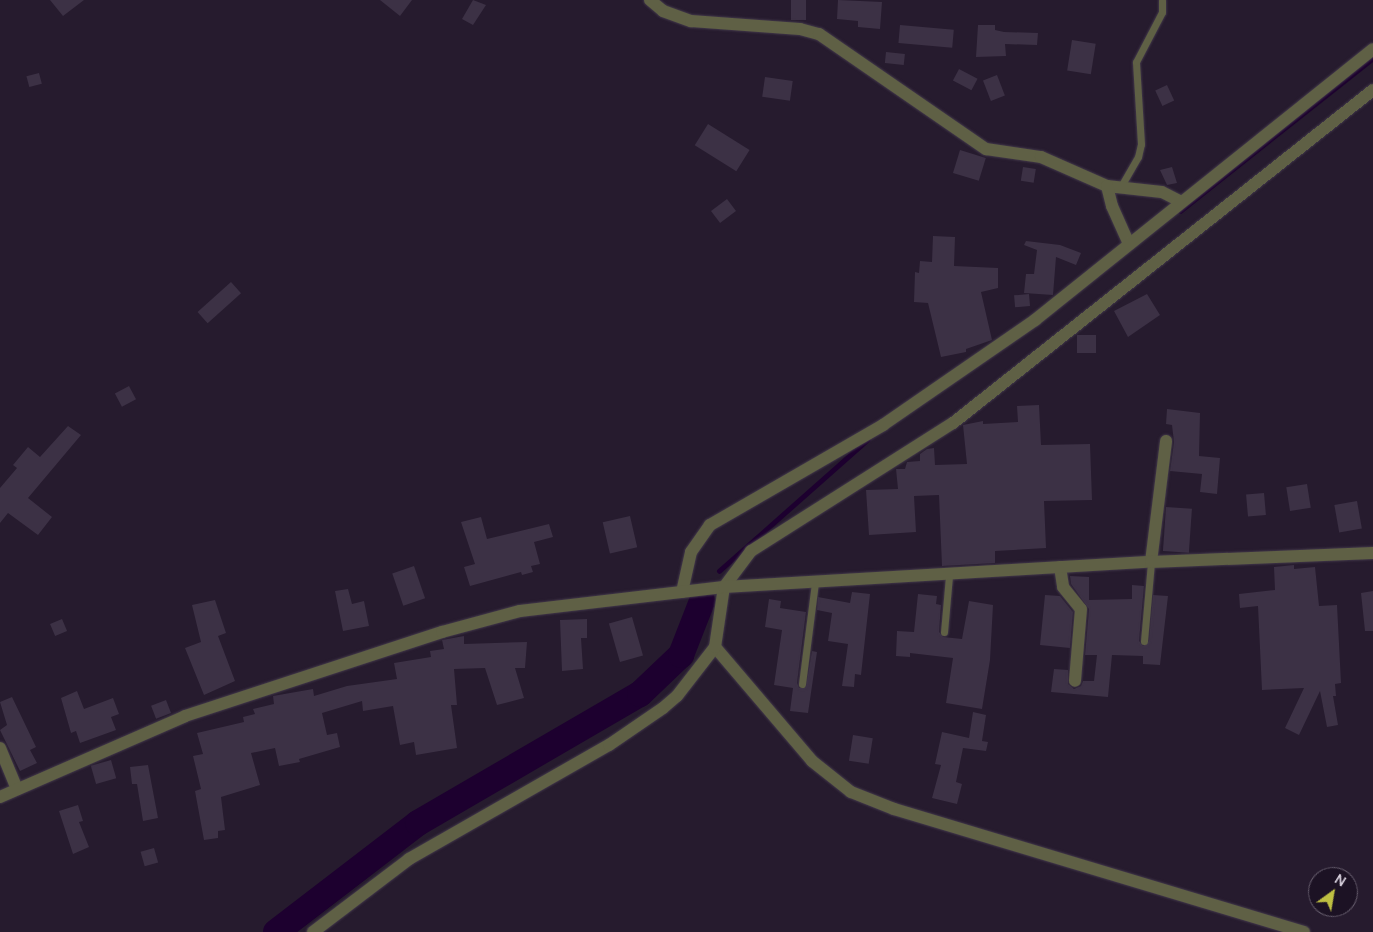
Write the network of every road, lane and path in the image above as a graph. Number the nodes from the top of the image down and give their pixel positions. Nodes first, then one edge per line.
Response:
1 (650, 0) edge
2 (1162, 0) edge
3 (1373, 50) edge
4 (1373, 90) edge
5 (1107, 186) junction
6 (1120, 188) junction
7 (1182, 202) junction
8 (1129, 244) junction
9 (1166, 441) dead end
10 (1373, 553) edge
11 (1151, 562) junction
12 (1060, 567) junction
13 (949, 576) junction
14 (815, 582) junction
15 (724, 587) junction
16 (682, 592) junction
17 (944, 632) dead end
18 (1144, 641) dead end
19 (715, 647) junction
20 (1075, 681) dead end
21 (802, 684) dead end
22 (0, 748) edge
23 (17, 789) junction
24 (0, 797) edge
25 (313, 932) edge
26 (1304, 932) edge

1 - 5 street
2 - 6 lane
3 - 7 street
4 - 15 street
5 - 6 street
5 - 8 street
6 - 7 street
7 - 8 street
8 - 16 street
9 - 11 street
10 - 11 street
11 - 12 street
11 - 18 lane
12 - 13 street
12 - 20 street
13 - 14 street
13 - 17 lane
14 - 15 street
14 - 21 lane
15 - 16 street
15 - 19 street
16 - 23 street
19 - 25 street
19 - 26 street
22 - 23 street
23 - 24 street

